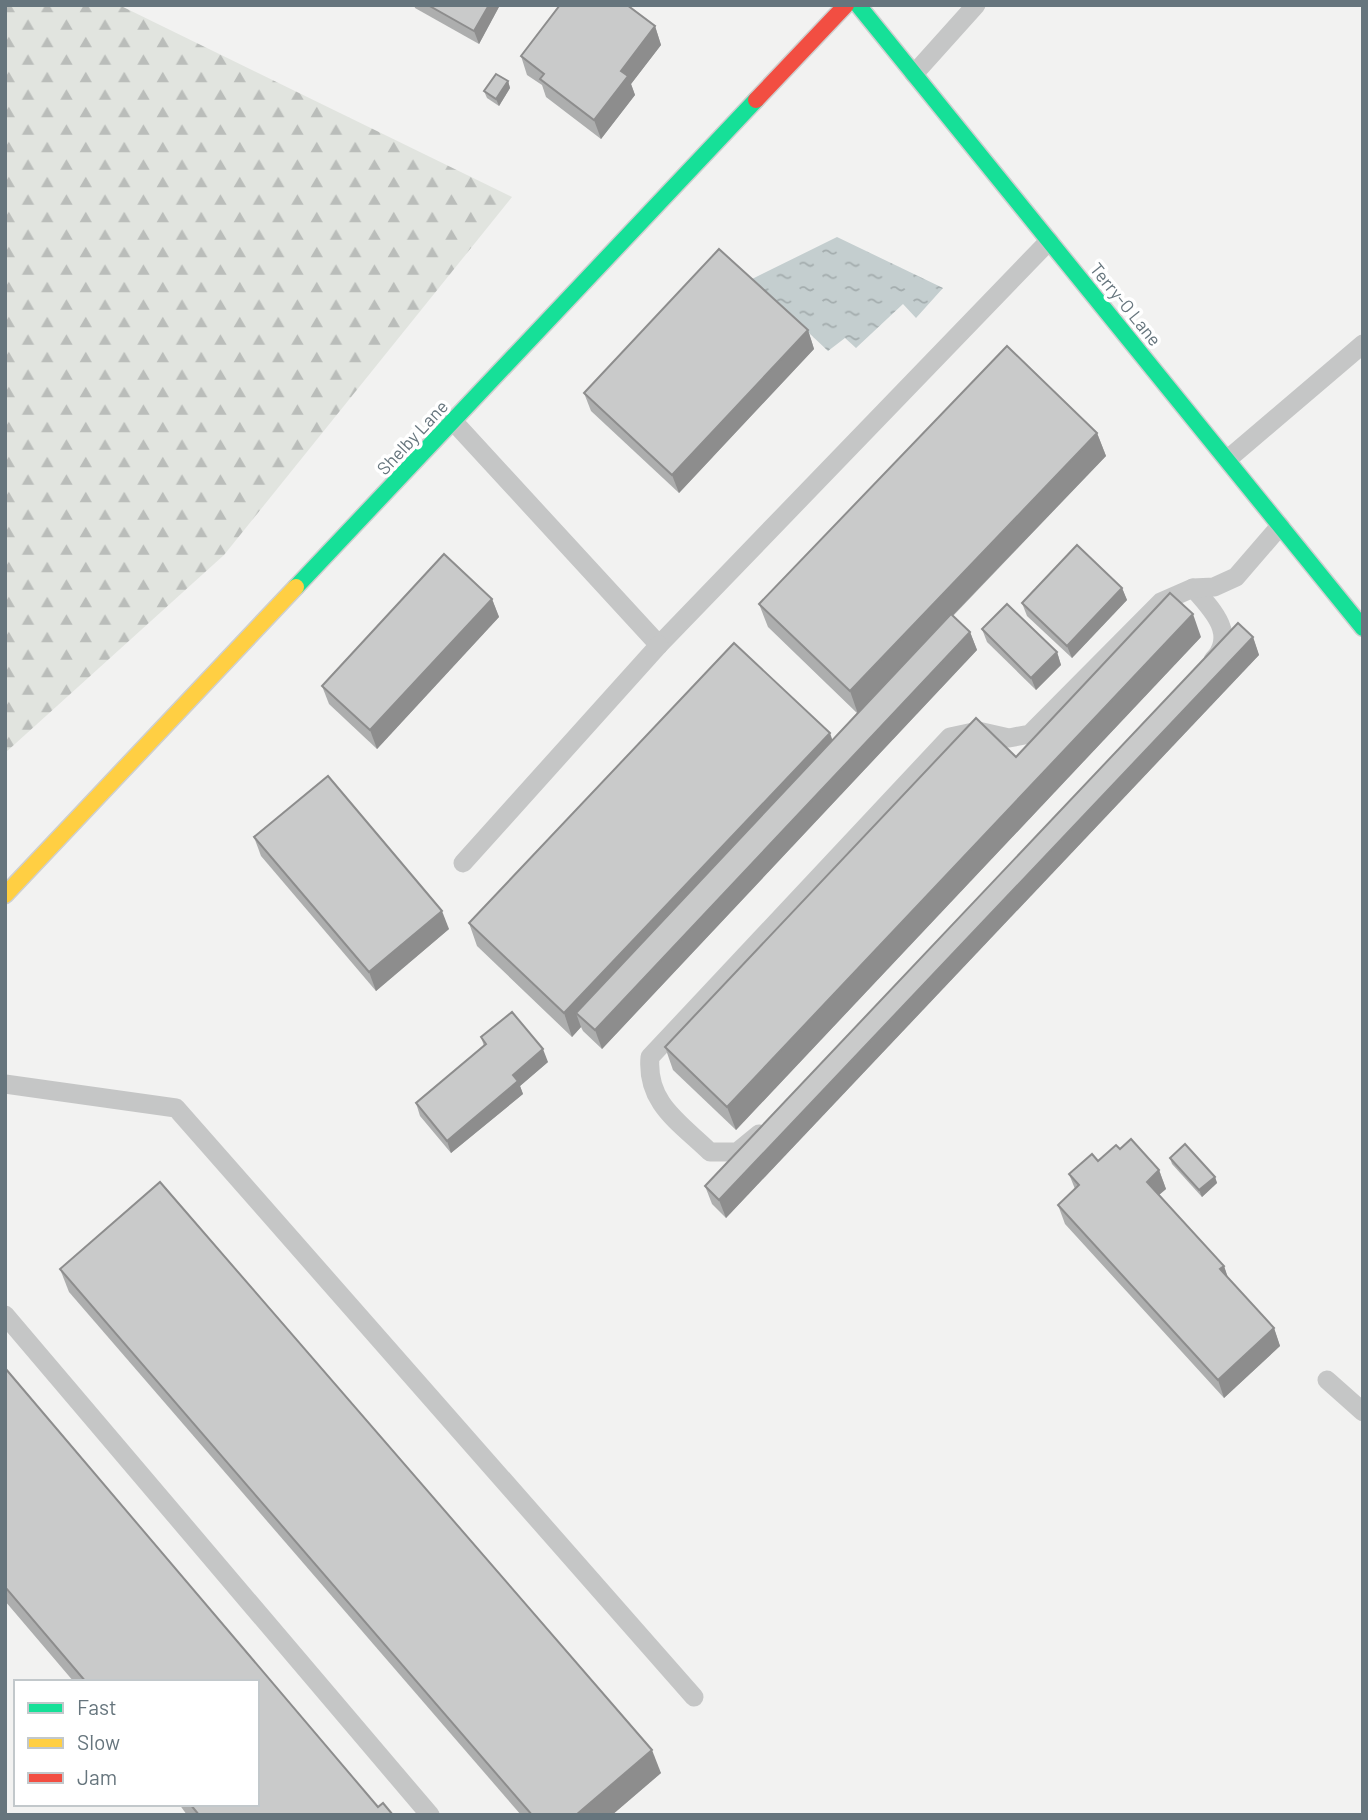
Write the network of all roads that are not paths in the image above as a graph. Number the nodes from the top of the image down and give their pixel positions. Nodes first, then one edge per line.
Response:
1 (846, 5) edge
2 (858, 5) edge
3 (976, 5) edge
4 (914, 74) junction
5 (1049, 241) junction
6 (1363, 344) edge
7 (453, 421) junction
8 (1228, 459) junction
9 (1280, 526) junction
10 (1193, 588) junction
11 (1363, 628) edge
12 (659, 645) junction
13 (1202, 672) edge
14 (463, 863) dead end
15 (5, 895) edge
16 (5, 1084) edge
17 (770, 1122) edge
18 (5, 1314) edge
19 (1328, 1380) dead end
20 (1363, 1412) edge
21 (694, 1697) dead end
22 (430, 1815) edge

1 - 7 street, Shelby Lane
2 - 4 street, Terry-O Lane
3 - 4 lane
4 - 5 street, Terry-O Lane
5 - 8 street, Terry-O Lane
5 - 12 lane
6 - 8 lane
7 - 12 lane
7 - 15 street, Shelby Lane
8 - 9 street, Terry-O Lane
9 - 10 lane
9 - 11 street, Terry-O Lane
10 - 13 lane
10 - 17 lane
12 - 14 lane
16 - 21 lane
18 - 22 lane
19 - 20 lane

